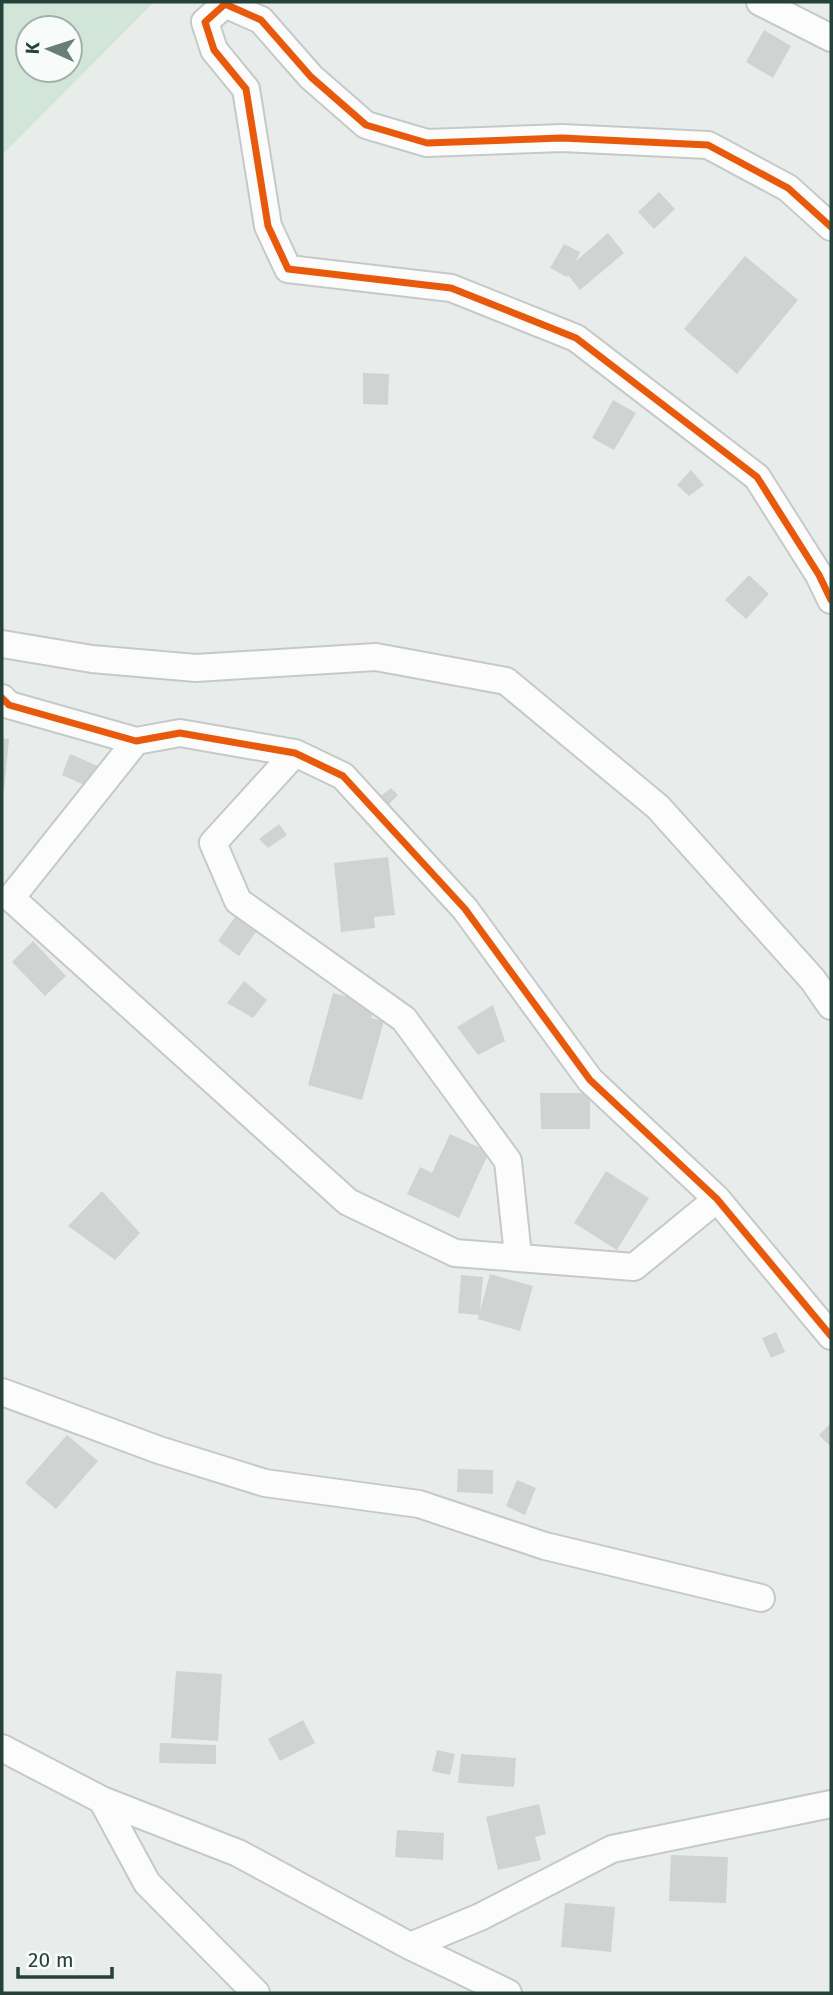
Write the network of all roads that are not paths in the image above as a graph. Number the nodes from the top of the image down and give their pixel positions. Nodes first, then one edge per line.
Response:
1 (760, 2) edge
2 (831, 38) edge
3 (831, 227) edge
4 (831, 600) edge
5 (2, 644) edge
6 (2, 698) edge
7 (136, 741) junction
8 (295, 753) junction
9 (6, 903) edge
10 (831, 1006) edge
11 (717, 1199) junction
12 (518, 1256) junction
13 (831, 1336) edge
14 (2, 1392) edge
15 (761, 1598) dead end
16 (2, 1748) edge
17 (102, 1800) junction
18 (831, 1804) edge
19 (410, 1946) junction
20 (256, 1993) edge
21 (508, 1993) edge

1 - 2 street
3 - 4 street
5 - 10 street
6 - 7 street
7 - 8 street
7 - 9 street
8 - 11 street
8 - 12 street
9 - 12 street
11 - 12 street
11 - 13 street
14 - 15 street
16 - 17 street
17 - 19 street
17 - 20 street
18 - 19 street
19 - 21 street

